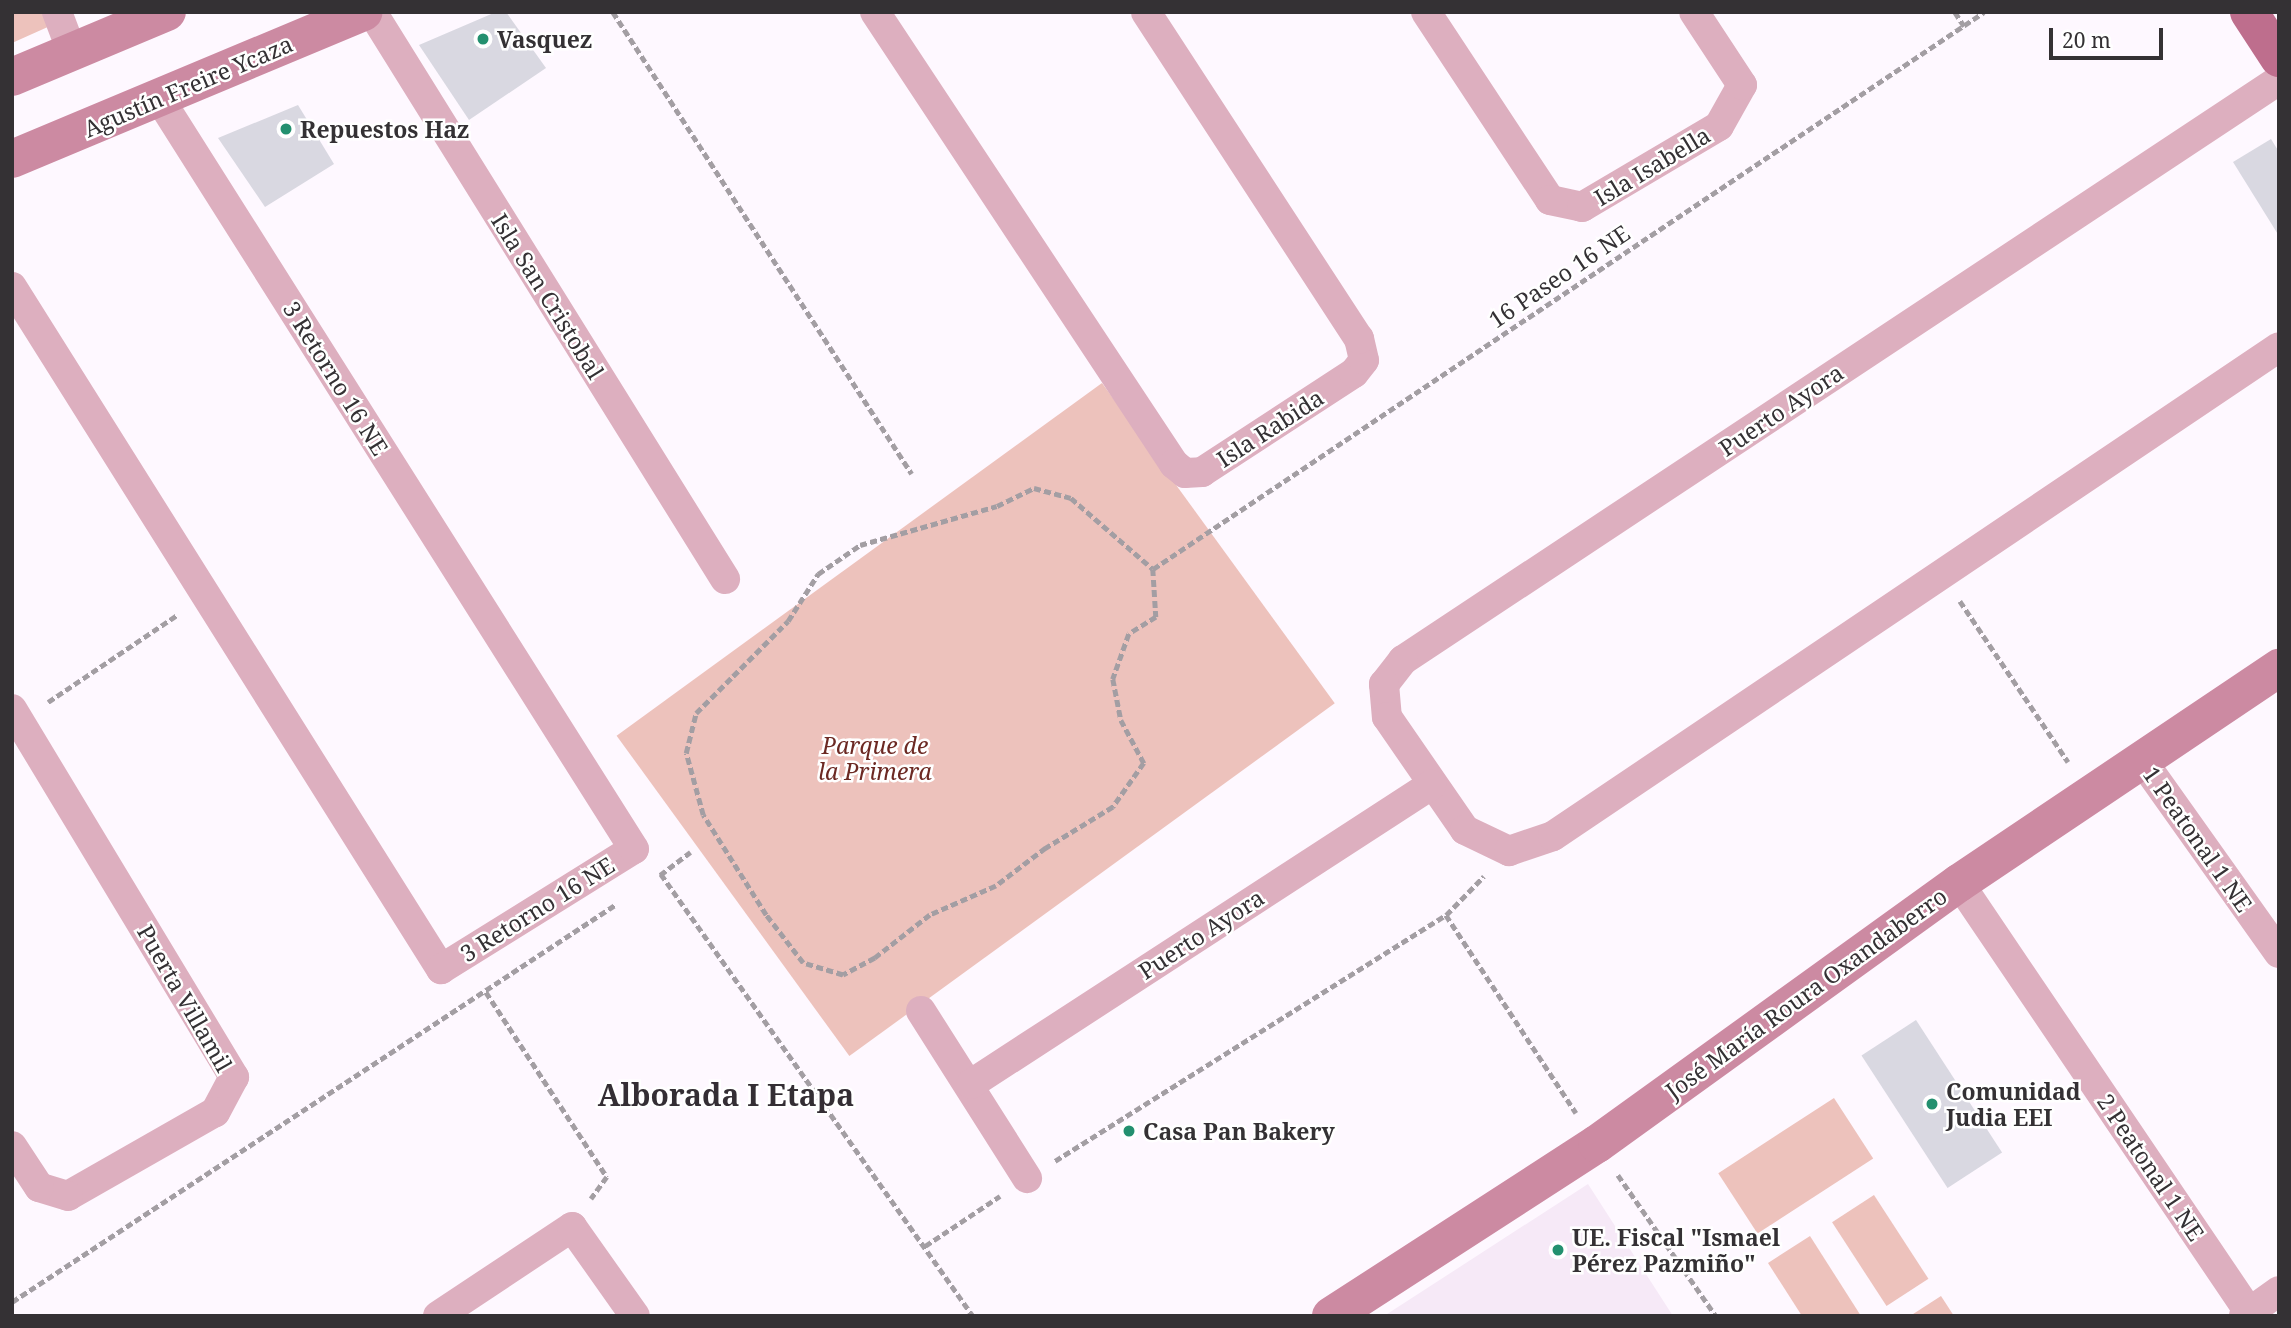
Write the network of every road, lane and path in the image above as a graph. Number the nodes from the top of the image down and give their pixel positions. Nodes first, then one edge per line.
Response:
1 (57, 12) edge
2 (167, 12) edge
3 (365, 12) edge
4 (372, 12) edge
5 (613, 12) edge
6 (875, 12) edge
7 (1146, 12) edge
8 (1426, 12) edge
9 (1694, 12) edge
10 (1955, 12) edge
11 (1984, 12) edge
12 (2249, 12) edge
13 (1964, 26) junction
14 (72, 52) junction
15 (2279, 58) edge
16 (12, 77) edge
17 (2279, 80) edge
18 (159, 98) junction
19 (12, 159) edge
20 (12, 287) edge
21 (2279, 347) edge
22 (912, 474) dead end
23 (1153, 569) junction
24 (1941, 573) junction
25 (725, 579) dead end
26 (204, 597) junction
27 (2279, 668) edge
28 (16, 715) edge
29 (2141, 759) junction
30 (1431, 785) junction
31 (2091, 795) junction
32 (1509, 851) junction
33 (690, 852) dead end
34 (662, 874) junction
35 (650, 881) dead end
36 (1959, 883) junction
37 (618, 903) dead end
38 (1446, 915) junction
39 (2279, 953) edge
40 (486, 992) junction
41 (921, 1011) dead end
42 (971, 1084) junction
43 (1597, 1144) junction
44 (12, 1146) edge
45 (1027, 1178) junction
46 (572, 1227) junction
47 (925, 1246) junction
48 (2279, 1291) edge
49 (12, 1301) edge
50 (2246, 1314) edge
51 (438, 1316) edge
52 (635, 1316) edge
53 (973, 1316) edge
54 (1331, 1316) edge
55 (1716, 1316) edge

1 - 14 street
2 - 14 street
3 - 18 street, Agustín Freire Ycaza
4 - 25 street, Isla San Cristobal
5 - 22 path
6 - 7 street, Isla Rabida
8 - 9 street, Isla Isabella
10 - 13 path
11 - 13 path, 16 Paseo 16 NE
12 - 15 main road
13 - 23 path, 16 Paseo 16 NE
14 - 16 street
17 - 30 street, Puerto Ayora
18 - 19 street, Agustín Freire Ycaza
18 - 26 street, 3 Retorno 16 NE
20 - 26 street, 3 Retorno 16 NE
21 - 24 street
23 - 23 path
24 - 31 path
24 - 32 street
26 - 28 path
27 - 29 street, José María Roura Oxandaberro
28 - 44 street, Puerta Villamil
29 - 31 street, José María Roura Oxandaberro
29 - 39 street, 1 Peatonal 1 NE
30 - 32 street, Puerto Ayora
30 - 42 street, Puerto Ayora
31 - 36 street, José María Roura Oxandaberro
32 - 38 path
33 - 34 path
34 - 35 path
34 - 47 path
36 - 43 street, José María Roura Oxandaberro
36 - 50 street, 2 Peatonal 1 NE
37 - 40 path
38 - 43 path
38 - 45 path
40 - 46 path
40 - 49 path
41 - 42 street
42 - 45 street
43 - 54 street, José María Roura Oxandaberro
43 - 55 path
45 - 47 path
46 - 51 street
46 - 52 street
47 - 53 path
48 - 50 street

